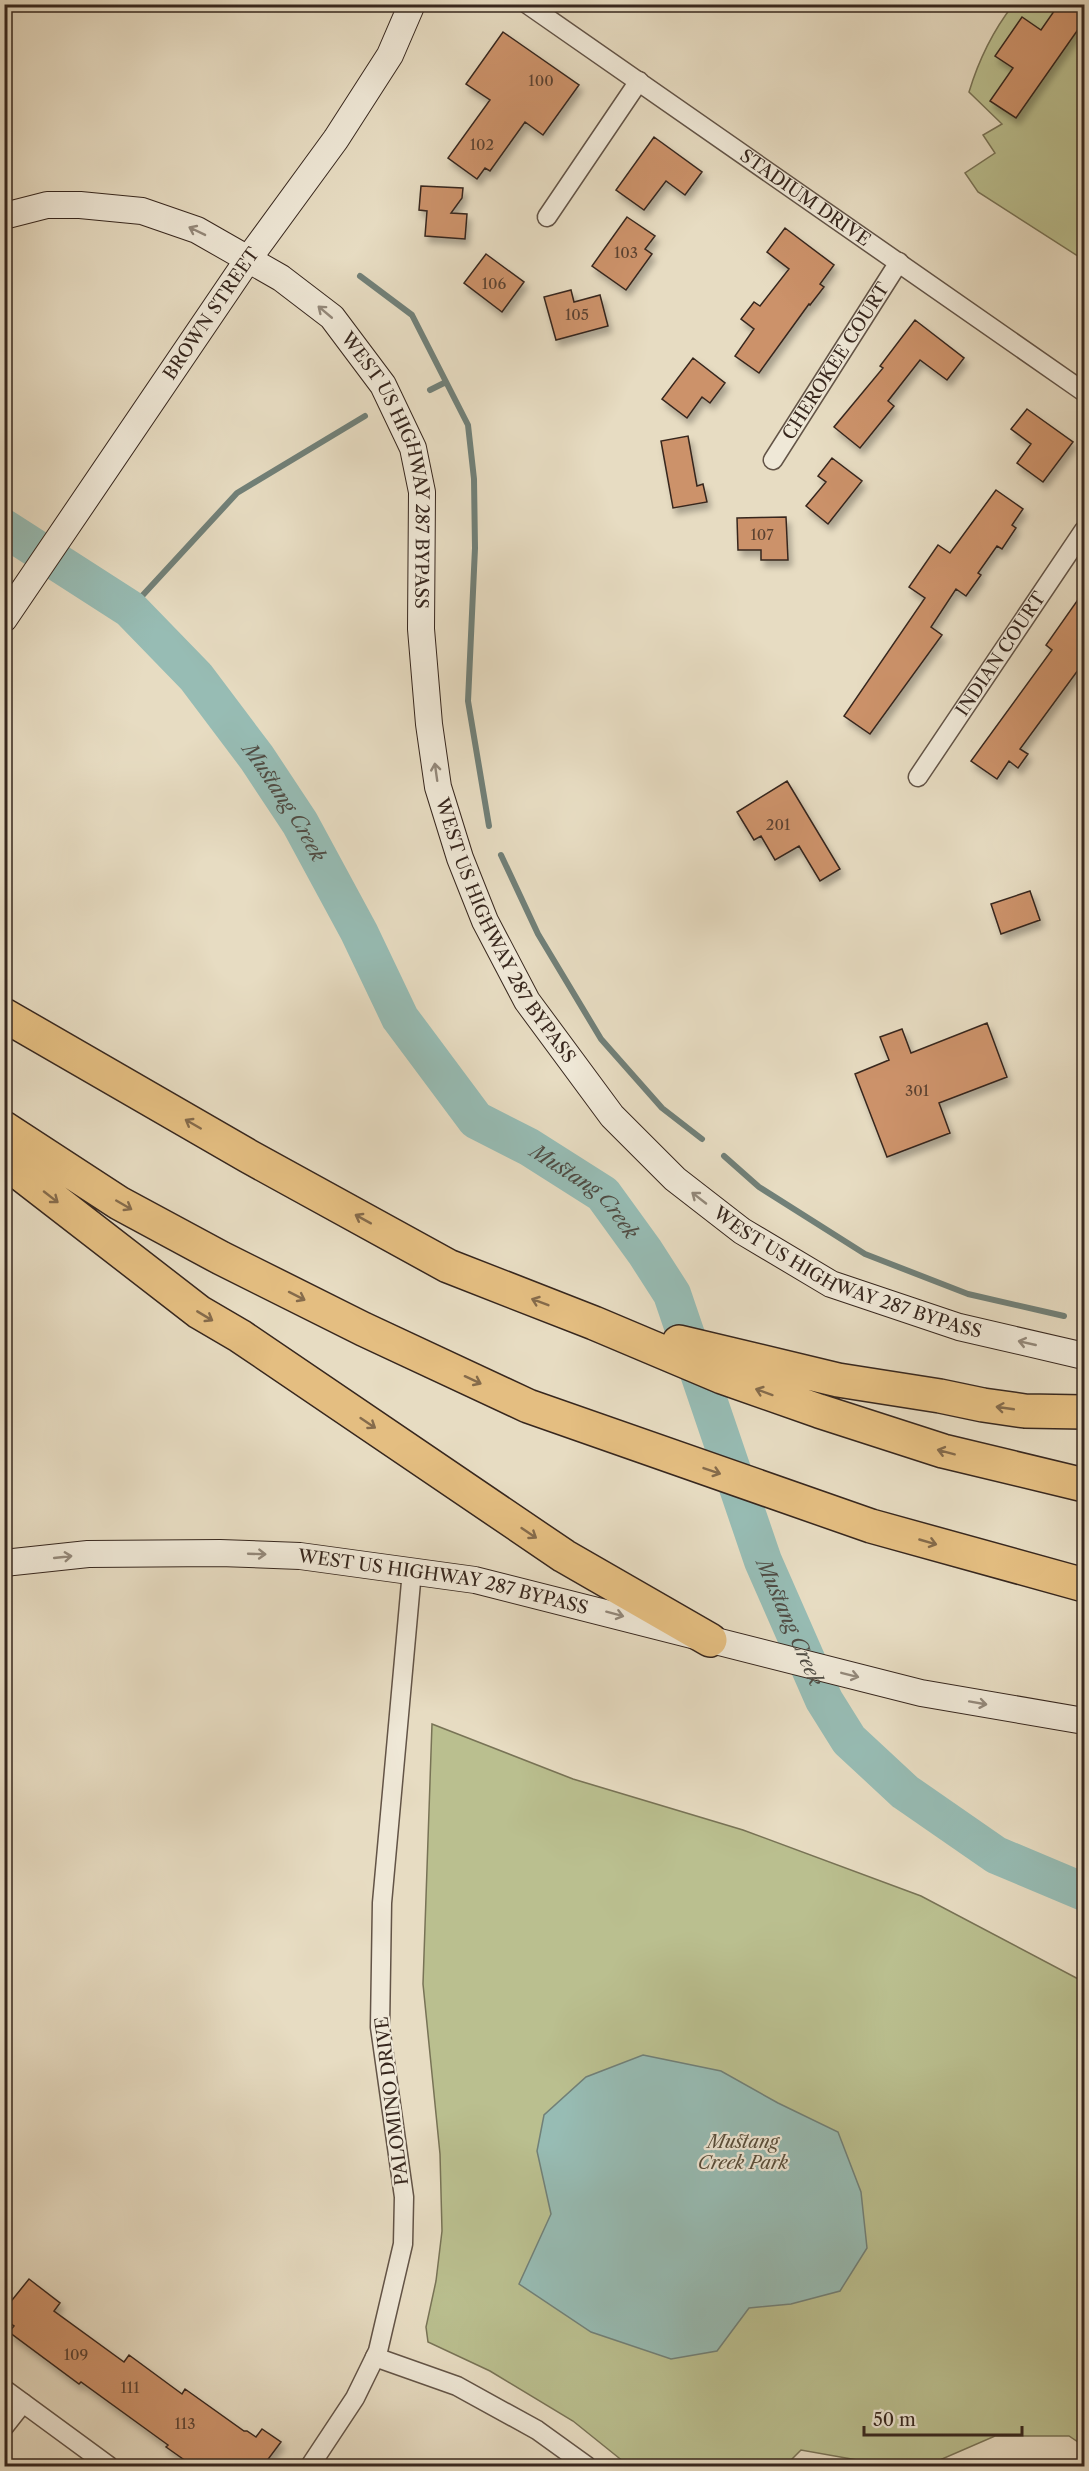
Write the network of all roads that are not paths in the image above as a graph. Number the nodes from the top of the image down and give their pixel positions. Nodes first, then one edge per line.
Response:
1 (412, 4) edge
2 (526, 4) edge
3 (639, 81) junction
4 (4, 216) edge
5 (547, 217) dead end
6 (249, 258) junction
7 (899, 262) junction
8 (1084, 392) edge
9 (773, 460) dead end
10 (1084, 530) edge
11 (4, 619) edge
12 (918, 777) dead end
13 (4, 1015) edge
14 (4, 1128) edge
15 (4, 1161) edge
16 (594, 1323) junction
17 (1084, 1356) edge
18 (1084, 1412) edge
19 (1084, 1485) edge
20 (4, 1563) edge
21 (412, 1571) junction
22 (1084, 1585) edge
23 (721, 1643) junction
24 (1084, 1721) edge
25 (375, 2357) junction
26 (4, 2389) edge
27 (23, 2403) junction
28 (4, 2427) edge
29 (109, 2466) edge
30 (310, 2466) edge
31 (587, 2466) edge

1 - 6 main road, BROWN STREET
2 - 3 street, STADIUM DRIVE
3 - 5 street
3 - 7 street, STADIUM DRIVE
6 -> 4 main road, WEST US HIGHWAY 287 BYPASS
6 - 11 main road, BROWN STREET
17 -> 6 main road, WEST US HIGHWAY 287 BYPASS
7 - 8 street, STADIUM DRIVE
7 - 9 street, CHEROKEE COURT
10 - 12 street, INDIAN COURT
16 -> 13 highway
14 -> 22 highway
15 -> 23 highway
18 -> 16 highway
19 -> 16 highway
20 -> 21 main road, WEST US HIGHWAY 287 BYPASS
21 -> 23 main road, WEST US HIGHWAY 287 BYPASS
21 - 25 street, PALOMINO DRIVE
23 -> 24 main road, WEST US HIGHWAY 287 BYPASS
25 - 30 street, PALOMINO DRIVE
25 - 31 street
26 - 27 street
27 - 28 street
27 - 29 street

